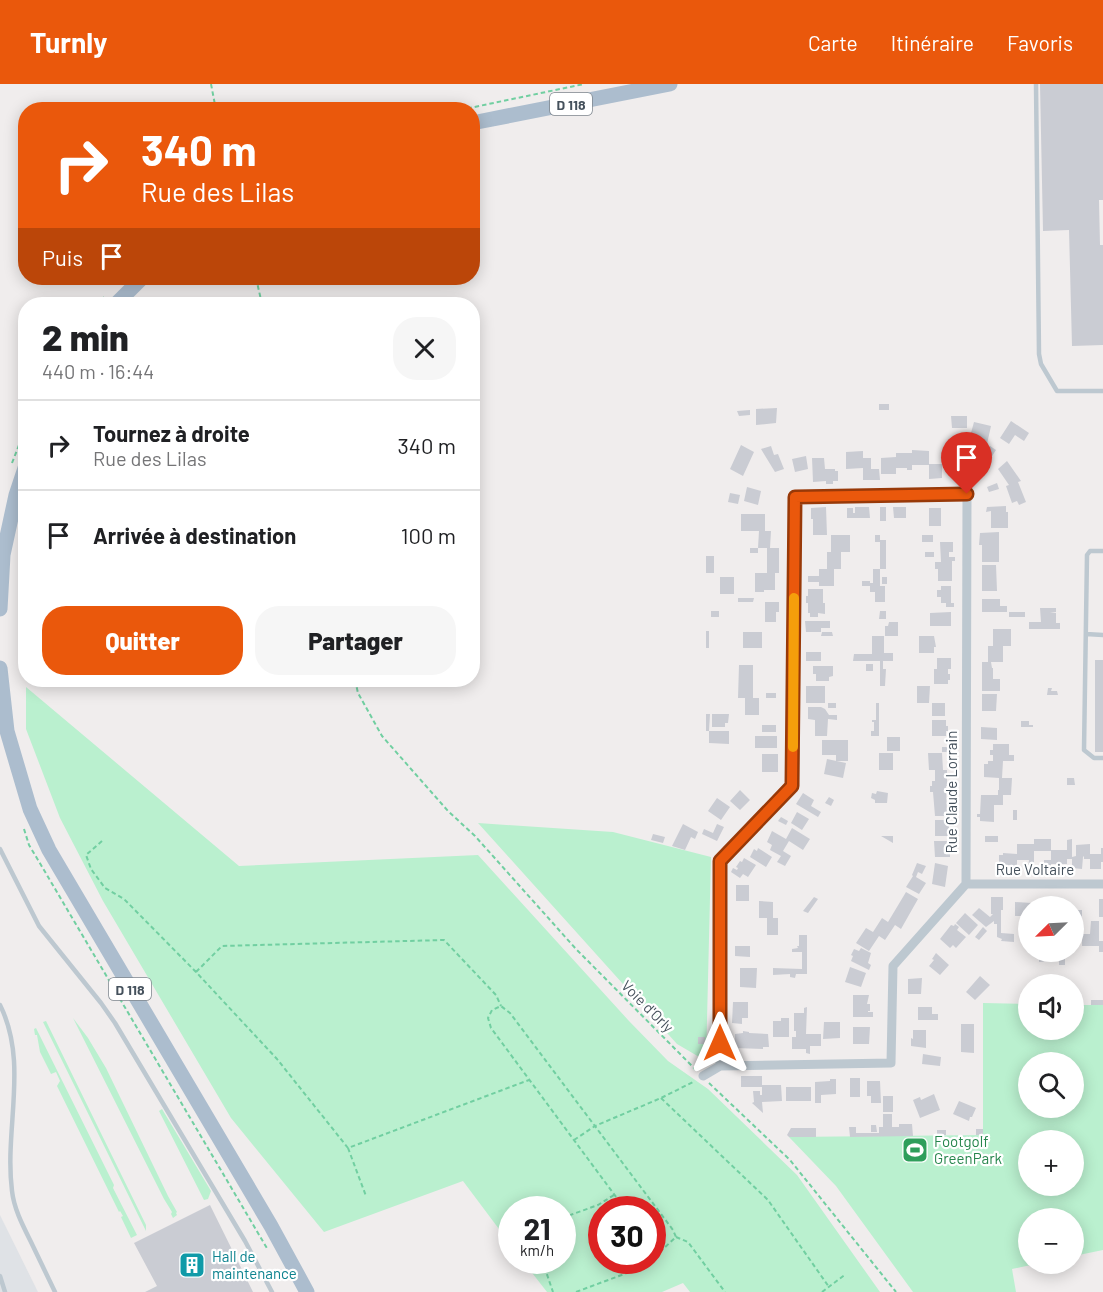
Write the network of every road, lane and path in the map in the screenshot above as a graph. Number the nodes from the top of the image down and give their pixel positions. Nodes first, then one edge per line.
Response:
1 (211, 84) edge
2 (584, 84) edge
3 (670, 84) edge
4 (1036, 84) edge
5 (214, 102) edge
6 (480, 106) edge
7 (480, 121) edge
8 (135, 285) edge
9 (123, 297) edge
10 (1103, 391) edge
11 (18, 489) edge
12 (1103, 551) edge
13 (0, 609) edge
14 (1086, 634) junction
15 (1103, 635) edge
16 (0, 668) edge
17 (356, 687) edge
18 (1103, 758) edge
19 (102, 841) dead end
20 (0, 849) edge
21 (966, 884) junction
22 (1103, 884) edge
23 (196, 972) junction
24 (0, 1005) edge
25 (501, 1006) junction
26 (720, 1066) junction
27 (703, 1077) junction
28 (529, 1080) junction
29 (661, 1098) junction
30 (595, 1126) junction
31 (574, 1140) junction
32 (348, 1148) junction
33 (614, 1195) joint
34 (366, 1196) dead end
35 (576, 1213) edge
36 (676, 1237) junction
37 (666, 1246) edge
38 (547, 1274) edge
39 (624, 1274) edge
40 (846, 1274) dead end
41 (0, 1276) edge
42 (829, 1287) junction
43 (5, 1292) edge
44 (55, 1292) edge
45 (272, 1292) edge
46 (307, 1292) edge
47 (553, 1292) edge
48 (576, 1292) edge
49 (725, 1292) edge
50 (822, 1292) edge
51 (896, 1292) edge

1 - 5 path
2 - 6 path
3 - 7 main road, D 118
4 - 10 lane
8 - 9 main road
11 - 13 main road
12 - 14 lane
14 - 15 lane
14 - 18 lane
16 - 46 main road, D 118
17 - 27 path, Voie d'Orly
19 - 23 path
20 - 45 lane
21 - 22 street, Rue Voltaire
21 - 26 street
21 - 26 street, Rue Claude Lorrain
23 - 25 path
23 - 32 path
24 - 44 lane
25 - 28 path
25 - 30 path
26 - 27 street
27 - 29 path
27 - 51 path, Voie d'Orly
28 - 31 path
28 - 32 path
29 - 30 path
29 - 42 path
30 - 31 path
30 - 36 path
31 - 33 path
32 - 34 path
33 - 35 path
36 - 37 path
36 - 49 path
38 - 47 path
39 - 48 path
40 - 42 path
41 - 43 lane
42 - 50 path

